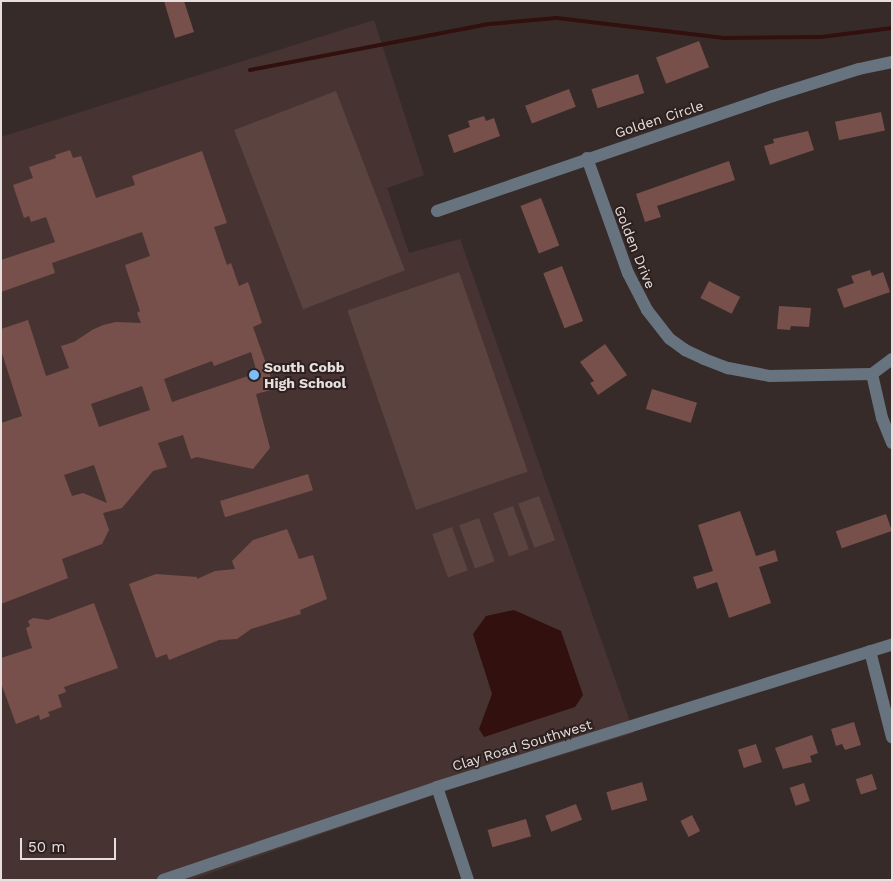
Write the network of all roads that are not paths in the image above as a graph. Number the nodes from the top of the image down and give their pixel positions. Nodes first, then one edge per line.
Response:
1 (892, 62) edge
2 (588, 158) junction
3 (437, 211) dead end
4 (892, 359) edge
5 (872, 374) junction
6 (892, 443) edge
7 (892, 644) edge
8 (870, 651) junction
9 (892, 737) edge
10 (437, 787) junction
11 (163, 880) edge
12 (468, 880) edge

1 - 2 street, Golden Circle
2 - 3 street, Golden Circle
2 - 5 street, Golden Drive
4 - 5 street
5 - 6 street
7 - 8 street, Clay Road Southwest
8 - 9 street
8 - 10 street, Clay Road Southwest
10 - 11 street, Clay Road Southwest
10 - 12 street

